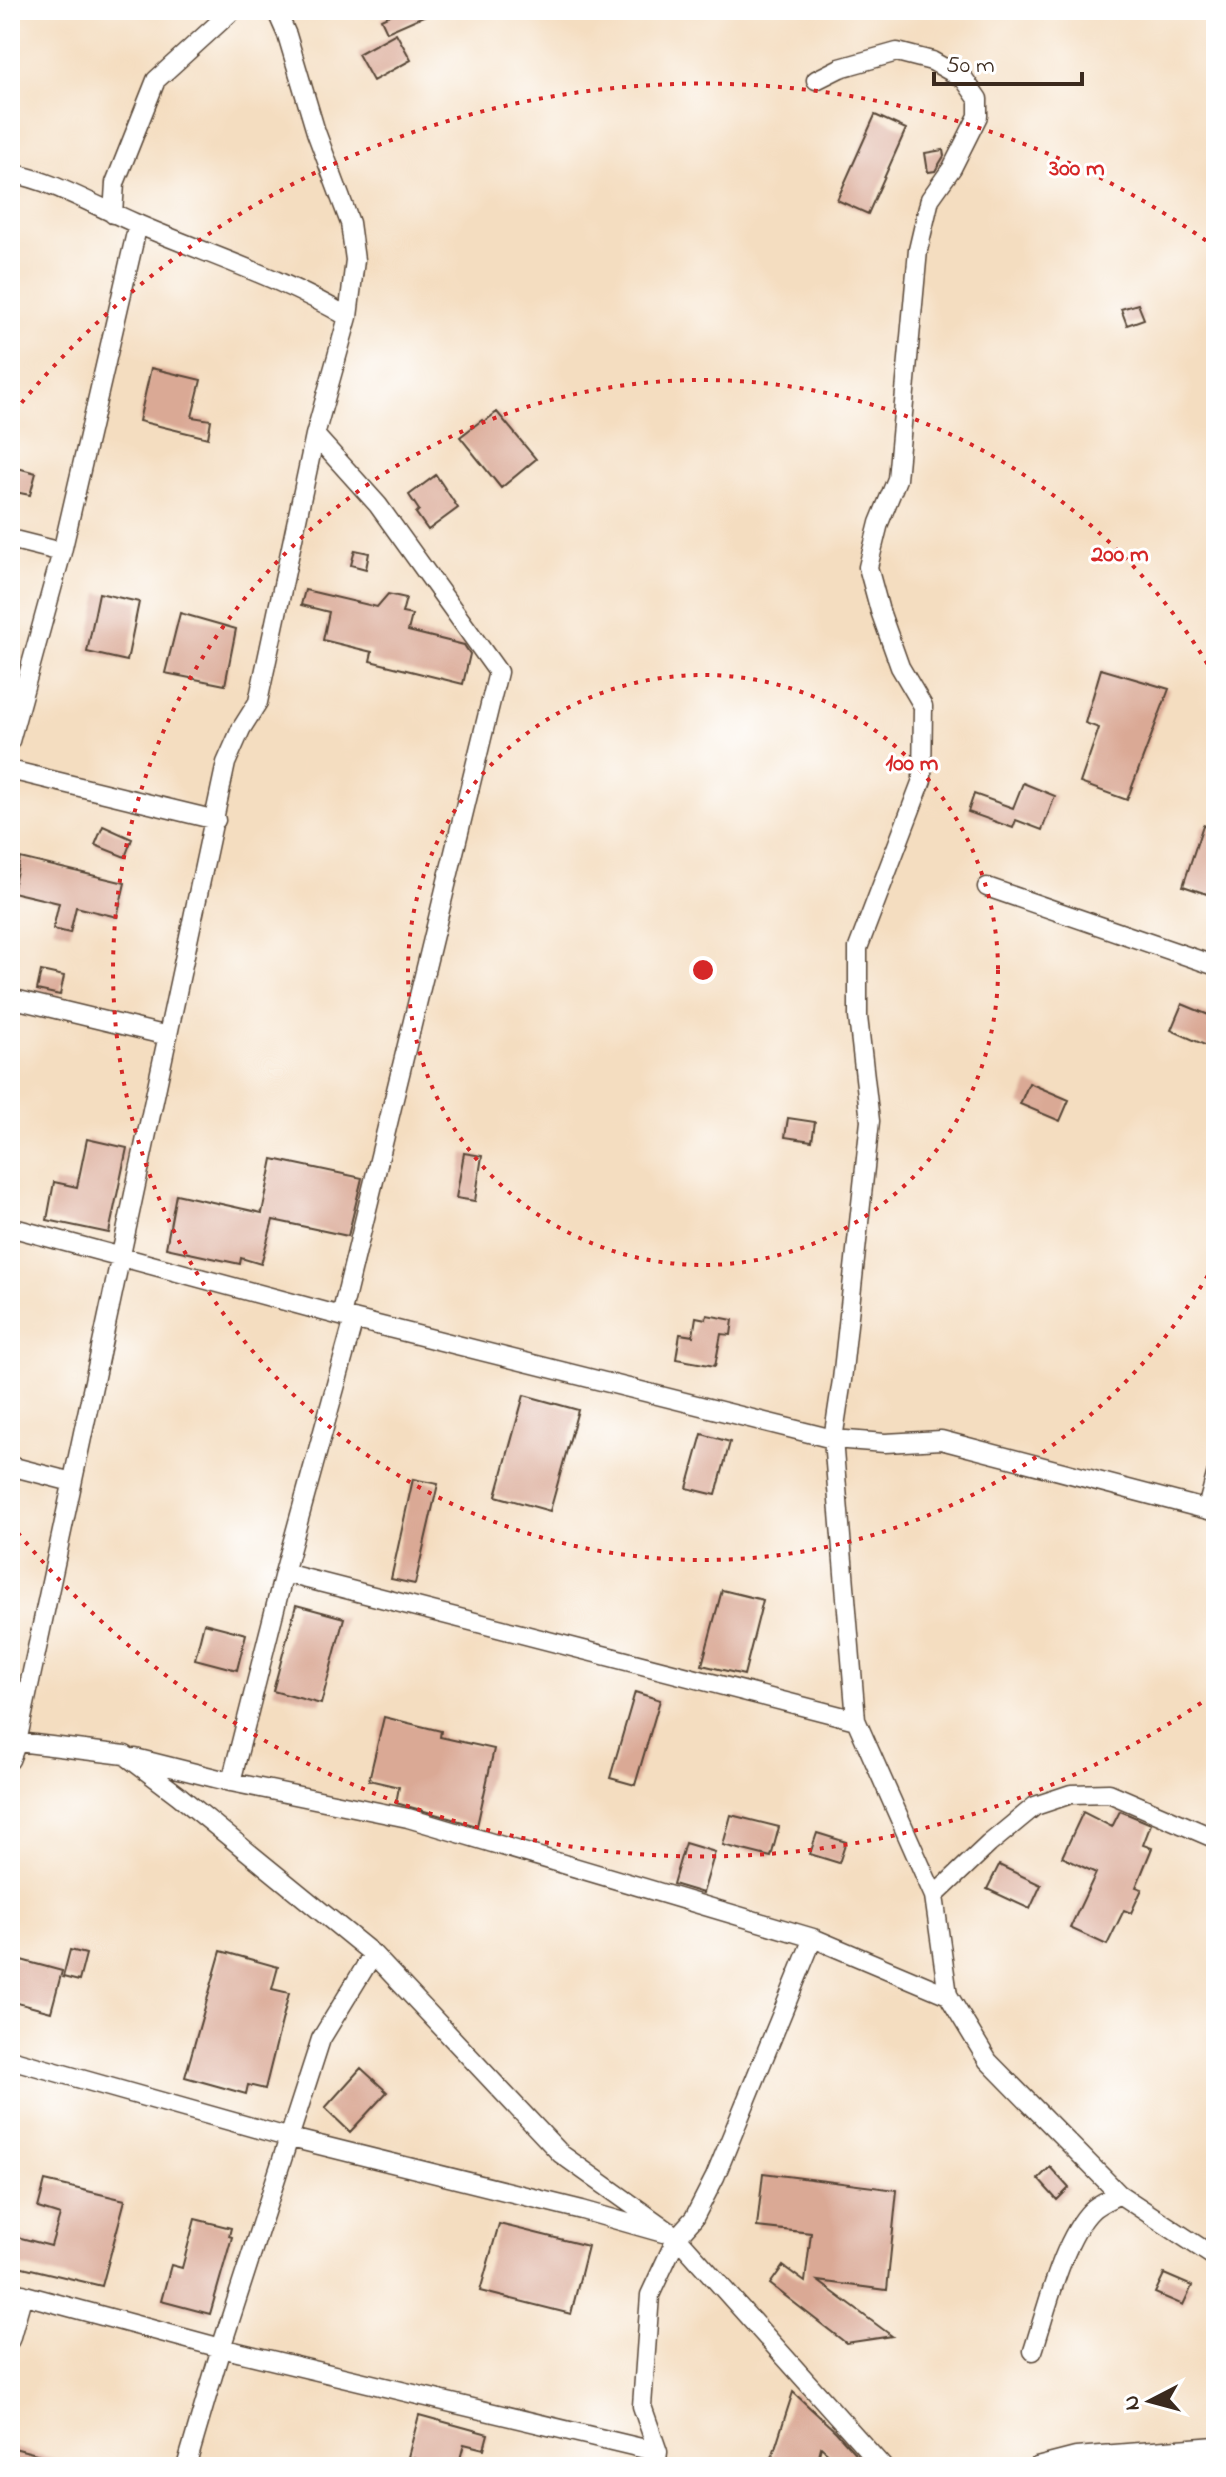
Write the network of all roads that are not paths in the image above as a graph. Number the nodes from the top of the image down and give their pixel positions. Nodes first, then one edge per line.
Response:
1 (233, 10) edge
2 (276, 10) edge
3 (816, 80) dead end
4 (10, 173) edge
5 (113, 214) junction
6 (138, 224) junction
7 (348, 317) junction
8 (315, 435) junction
9 (10, 539) edge
10 (62, 552) junction
11 (10, 741) edge
12 (10, 770) edge
13 (216, 820) junction
14 (987, 887) dead end
15 (1216, 966) edge
16 (10, 998) edge
17 (168, 1036) junction
18 (10, 1227) edge
19 (123, 1256) junction
20 (347, 1317) junction
21 (833, 1439) junction
22 (10, 1466) edge
23 (1216, 1475) edge
24 (72, 1482) junction
25 (1212, 1510) edge
26 (284, 1573) junction
27 (856, 1720) junction
28 (14, 1741) edge
29 (125, 1755) junction
30 (10, 1760) edge
31 (231, 1782) junction
32 (1216, 1839) edge
33 (934, 1896) junction
34 (813, 1938) junction
35 (373, 1954) junction
36 (948, 1995) junction
37 (10, 2059) edge
38 (287, 2137) junction
39 (1119, 2194) junction
40 (677, 2237) junction
41 (1216, 2258) edge
42 (16, 2293) edge
43 (10, 2340) edge
44 (221, 2348) junction
45 (1033, 2351) dead end
46 (1216, 2446) edge
47 (657, 2460) edge
48 (186, 2467) edge
49 (883, 2467) edge
50 (1037, 2467) edge

1 - 5 street
2 - 7 street
3 - 21 street
4 - 5 street
5 - 6 street
6 - 7 street
6 - 10 street
7 - 8 street
8 - 13 street
8 - 20 street
9 - 10 street
10 - 11 street
12 - 13 street
13 - 17 street
14 - 15 street
16 - 17 street
17 - 19 street
18 - 19 street
19 - 20 street
19 - 24 street
20 - 21 street
20 - 26 street
21 - 25 street
21 - 27 street
22 - 24 street
23 - 25 street
24 - 28 street
26 - 27 street
26 - 31 street
27 - 33 street
28 - 29 street
28 - 30 street
29 - 31 street
29 - 35 street
31 - 34 street
32 - 33 street
33 - 36 street
34 - 36 street
34 - 40 street
35 - 38 street
35 - 40 street
36 - 39 street
37 - 38 street
38 - 40 street
38 - 44 street
39 - 41 street
39 - 45 street
40 - 47 street
40 - 49 street
42 - 43 street
42 - 44 street
44 - 47 street
44 - 48 street
46 - 50 street

